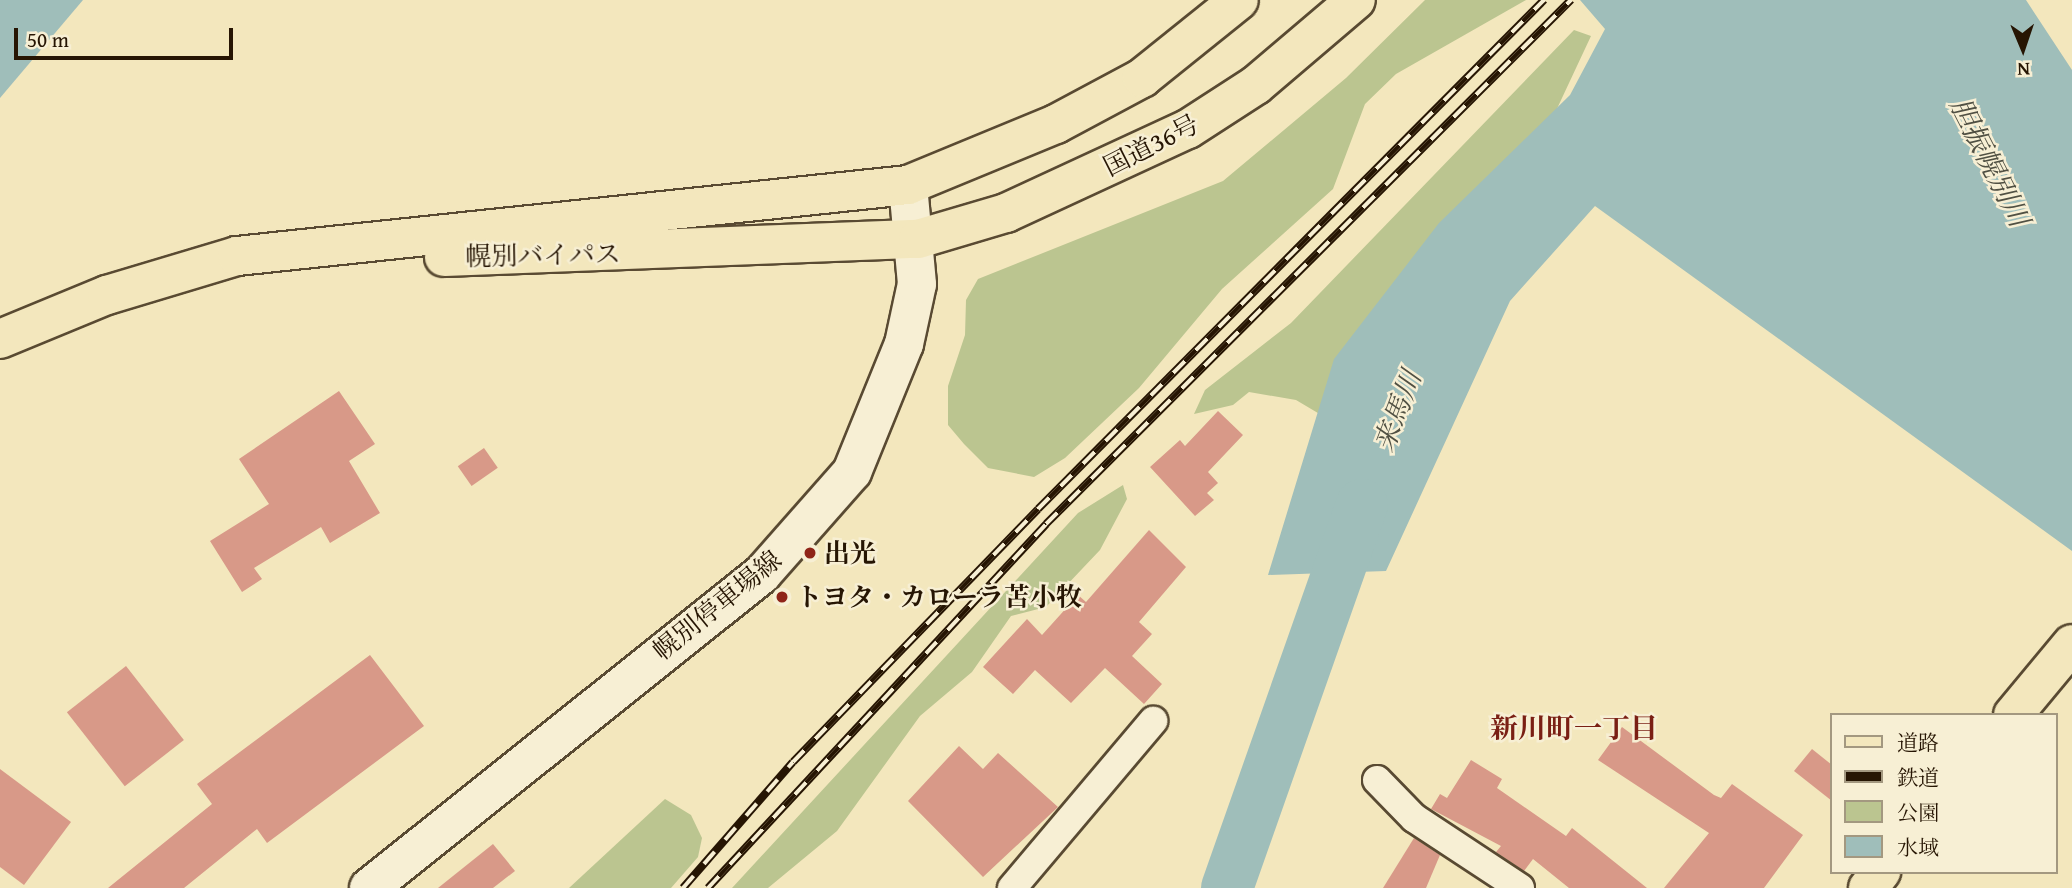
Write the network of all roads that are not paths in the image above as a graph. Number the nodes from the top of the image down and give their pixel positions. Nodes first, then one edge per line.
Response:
1 (1239, 0) edge
2 (1356, 0) edge
3 (908, 185) junction
4 (918, 239) junction
5 (170, 279) junction
6 (0, 340) edge
7 (2072, 644) edge
8 (2015, 713) edge
9 (1153, 720) dead end
10 (1377, 780) dead end
11 (1879, 874) edge
12 (369, 888) edge
13 (1012, 888) edge
14 (1521, 888) edge
15 (1868, 888) edge

1 - 3 main road
2 - 4 main road, 国道36号
3 - 4 main road, 幌別停車場線
3 - 5 main road, 幌別バイパス
4 - 5 main road, 幌別バイパス
4 - 12 main road, 幌別停車場線
5 - 6 main road, 幌別バイパス
7 - 8 main road
9 - 13 street
10 - 14 street
11 - 15 main road

